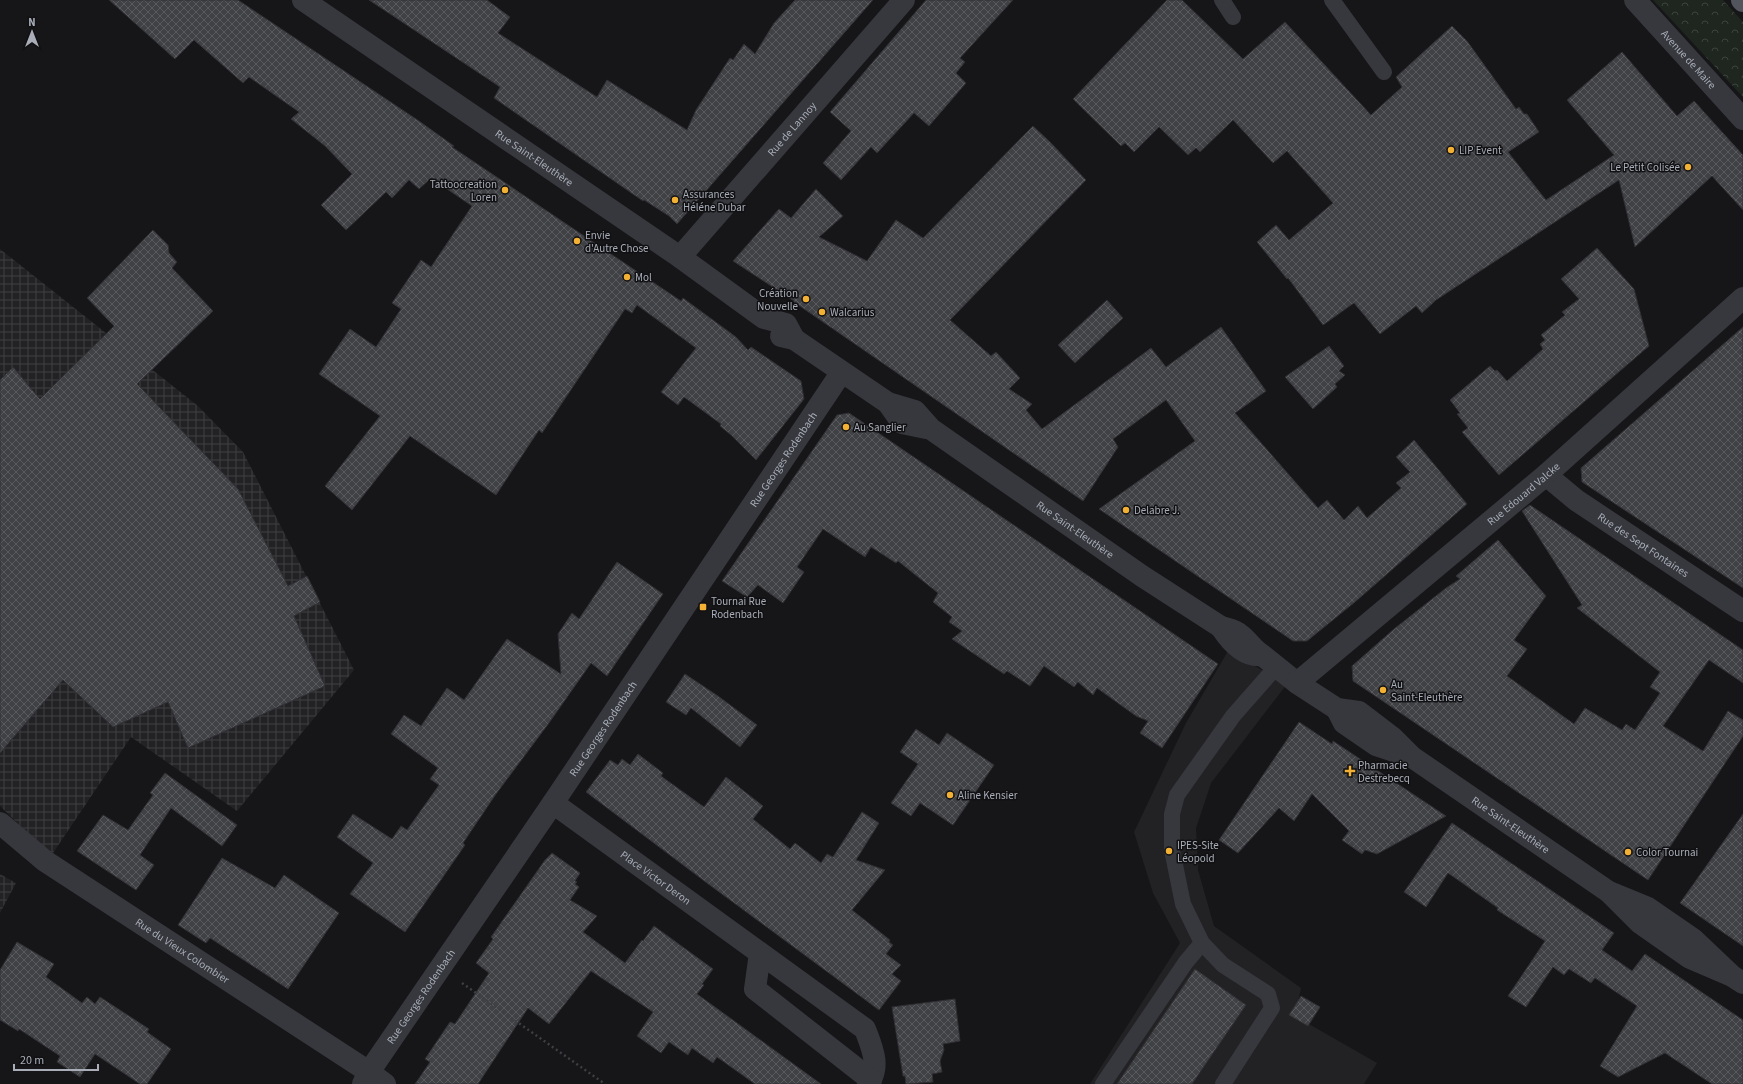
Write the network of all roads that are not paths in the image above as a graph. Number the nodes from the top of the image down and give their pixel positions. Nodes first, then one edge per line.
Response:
1 (303, 0) edge
2 (904, 0) edge
3 (1222, 0) edge
4 (1332, 0) edge
5 (1635, 0) edge
6 (1233, 17) dead end
7 (1384, 72) dead end
8 (1743, 119) edge
9 (680, 258) junction
10 (1743, 298) edge
11 (841, 373) junction
12 (1546, 475) junction
13 (1743, 611) edge
14 (1269, 661) junction
15 (1297, 683) junction
16 (553, 803) junction
17 (0, 823) edge
18 (1202, 943) junction
19 (760, 953) junction
20 (1738, 979) edge
21 (372, 1080) edge
22 (869, 1082) edge
23 (1103, 1084) edge
24 (1223, 1084) edge

1 - 9 street, Rue Saint-Eleuthère
2 - 9 street, Rue de Lannoy
3 - 6 lane
4 - 7 lane
5 - 8 street, Avenue de Maire
9 - 11 street, Rue Saint-Eleuthère
10 - 12 street, Rue Edouard Valcke
11 - 14 street, Rue Saint-Eleuthère
11 - 16 street, Rue Georges Rodenbach
12 - 13 street, Rue des Sept Fontaines
12 - 15 street, Rue Edouard Valcke
14 - 15 street, Rue Saint-Eleuthère
14 - 18 lane
15 - 20 street, Rue Saint-Eleuthère
16 - 19 street, Place Victor Deron
16 - 21 street, Rue Georges Rodenbach
17 - 21 street, Rue du Vieux Colombier
18 - 23 lane
18 - 24 lane
19 - 22 street, Place Victor Deron
19 - 22 street, Place Victor Deron

